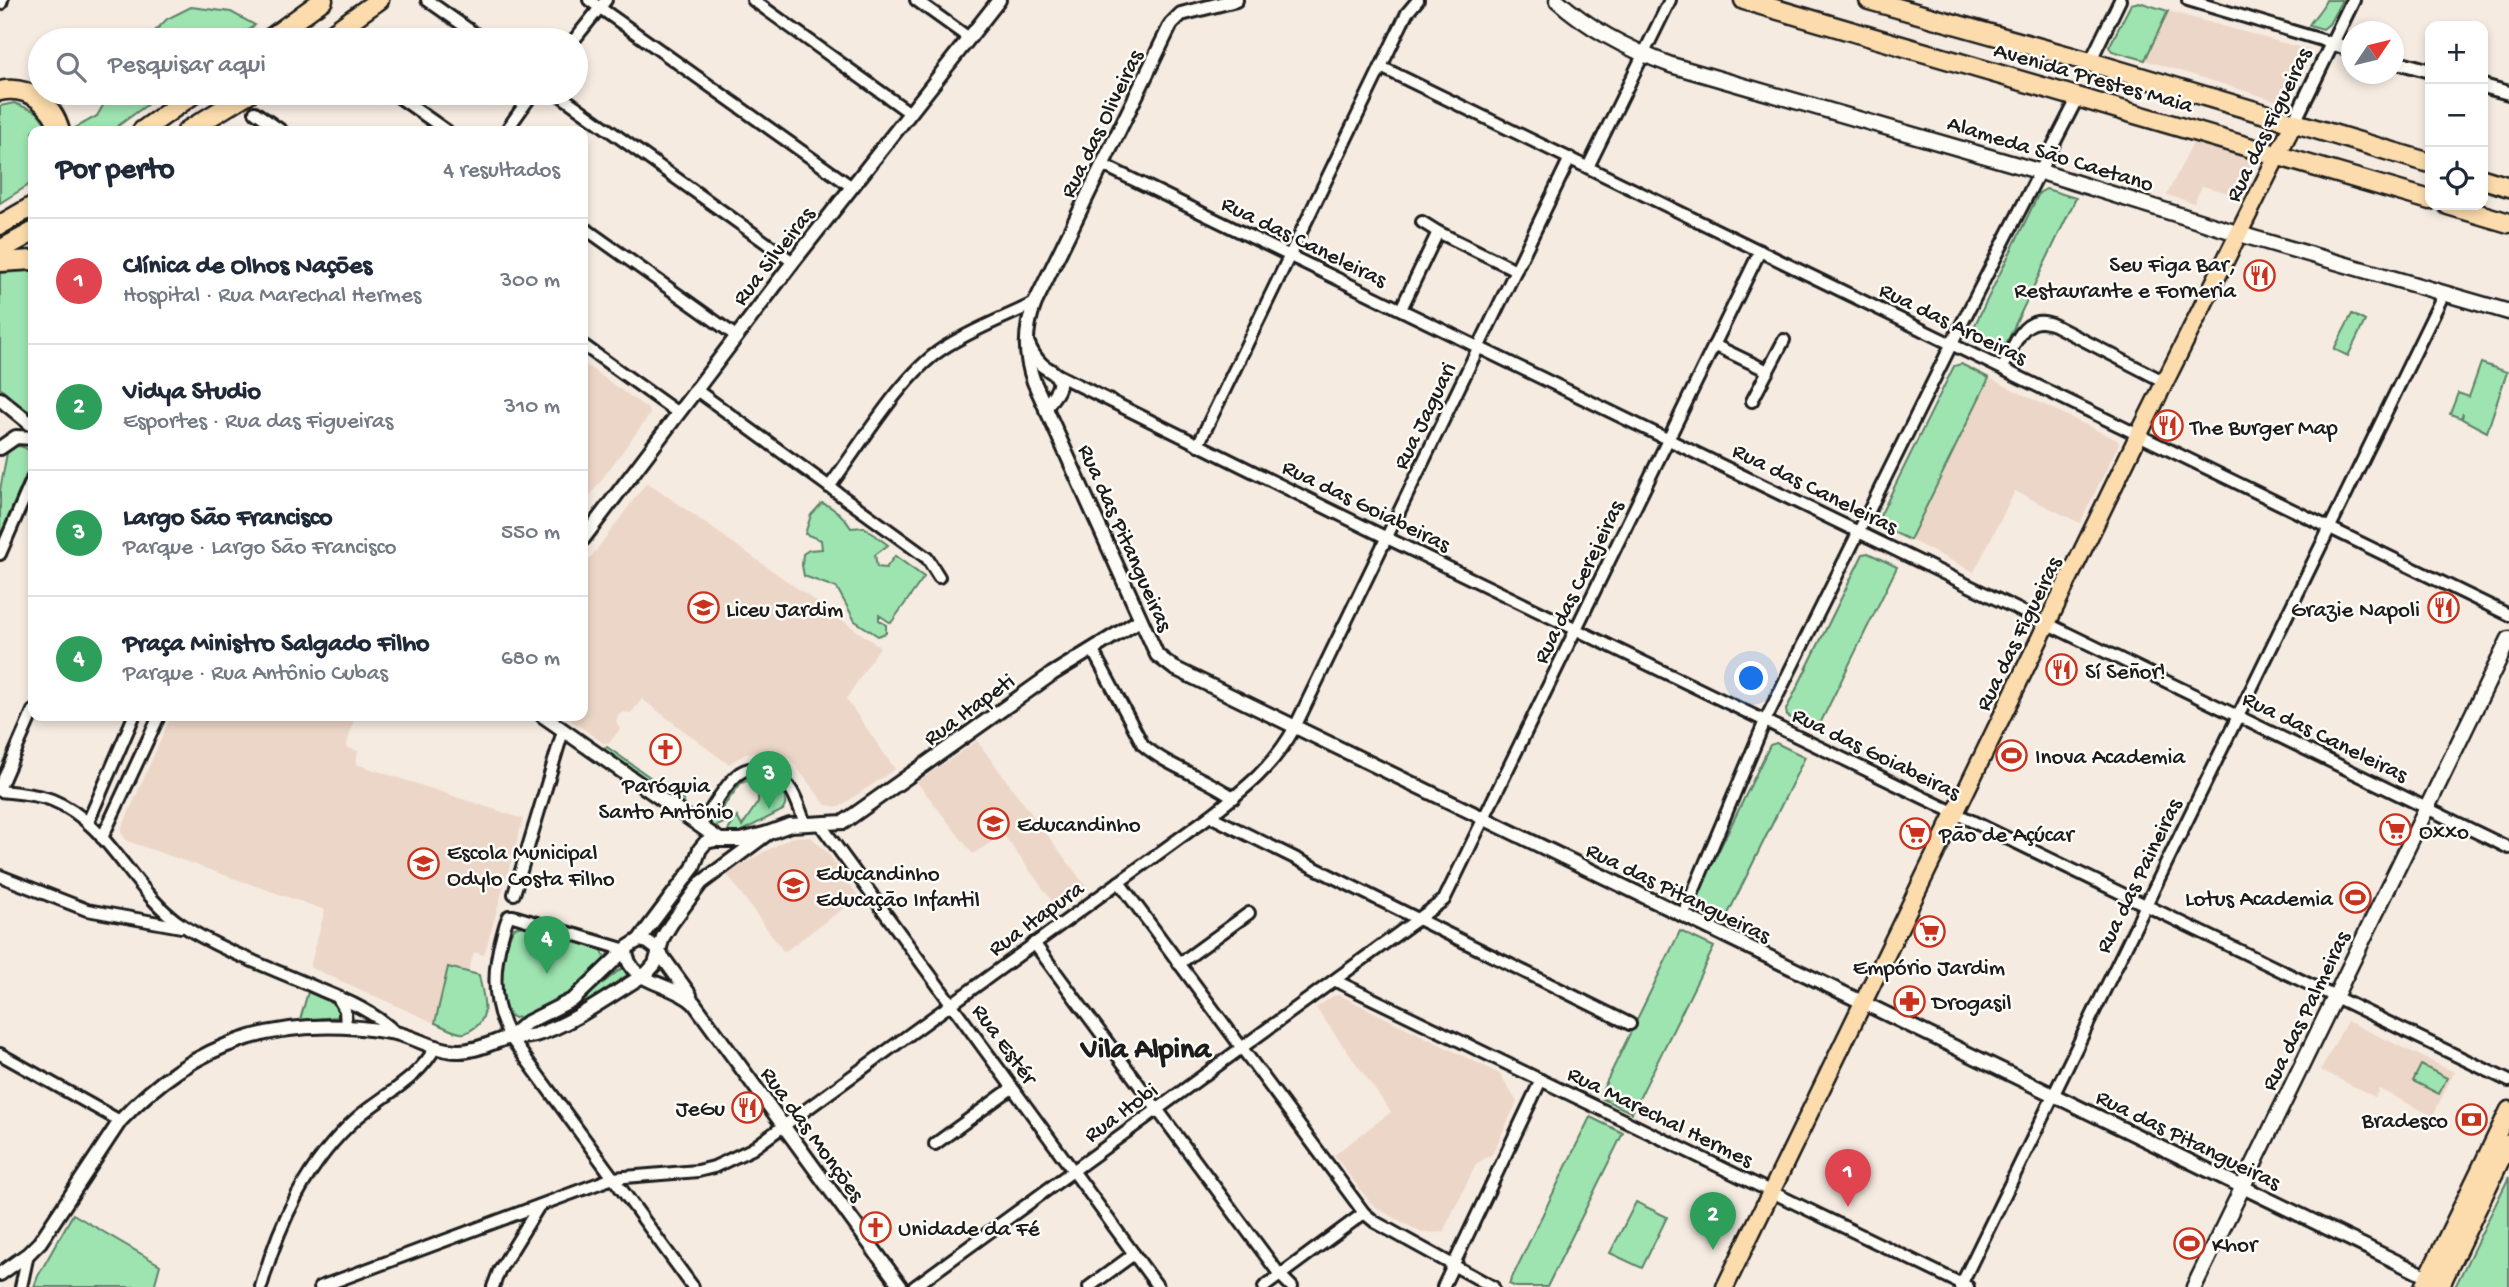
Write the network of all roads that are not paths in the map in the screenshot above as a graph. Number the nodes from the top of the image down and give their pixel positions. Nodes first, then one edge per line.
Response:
1 (323, 0) edge
2 (379, 0) edge
3 (427, 0) edge
4 (589, 0) edge
5 (753, 0) edge
6 (916, 0) edge
7 (999, 0) edge
8 (1236, 0) edge
9 (1407, 0) edge
10 (1418, 0) edge
11 (1556, 0) edge
12 (1572, 0) edge
13 (1670, 0) edge
14 (1744, 0) edge
15 (1869, 0) edge
16 (2120, 0) edge
17 (2188, 0) edge
18 (2230, 0) edge
19 (2353, 0) edge
20 (603, 4) edge
21 (2225, 11) junction
22 (1407, 13) junction
23 (1585, 22) junction
24 (284, 28) edge
25 (340, 28) edge
26 (467, 28) edge
27 (584, 28) edge
28 (969, 38) junction
29 (2332, 43) junction
30 (2341, 46) edge
31 (1643, 54) junction
32 (2090, 62) junction
33 (2404, 64) edge
34 (1381, 67) junction
35 (2425, 70) edge
36 (2488, 87) edge
37 (0, 91) edge
38 (28, 93) edge
39 (2509, 93) edge
40 (2078, 97) junction
41 (44, 105) edge
42 (178, 105) edge
43 (229, 105) edge
44 (410, 105) edge
45 (524, 105) edge
46 (574, 105) edge
47 (255, 112) dead end
48 (910, 113) junction
49 (2294, 122) junction
50 (57, 126) edge
51 (149, 126) edge
52 (195, 126) edge
53 (275, 126) edge
54 (440, 126) edge
55 (510, 126) edge
56 (2277, 155) junction
57 (1570, 158) junction
58 (2425, 161) edge
59 (1103, 165) junction
60 (1588, 167) junction
61 (2038, 171) junction
62 (2488, 181) edge
63 (852, 187) junction
64 (2509, 187) edge
65 (2425, 199) edge
66 (28, 208) edge
67 (2465, 210) edge
68 (1422, 222) dead end
69 (2509, 223) edge
70 (0, 225) edge
71 (588, 232) edge
72 (1438, 232) junction
73 (2239, 233) junction
74 (28, 235) edge
75 (0, 250) edge
76 (1760, 251) junction
77 (1290, 256) junction
78 (28, 260) edge
79 (0, 262) edge
80 (793, 262) junction
81 (1516, 270) junction
82 (2444, 293) junction
83 (1035, 303) junction
84 (1401, 309) junction
85 (2509, 312) edge
86 (736, 336) junction
87 (1784, 340) dead end
88 (1026, 341) junction
89 (1952, 344) junction
90 (1714, 345) junction
91 (1479, 347) junction
92 (588, 349) edge
93 (2003, 369) junction
94 (1768, 371) junction
95 (1052, 372) junction
96 (2165, 382) junction
97 (1077, 386) junction
98 (1036, 387) junction
99 (695, 389) junction
100 (1055, 393) junction
101 (0, 399) edge
102 (1752, 401) dead end
103 (1046, 410) junction
104 (678, 412) junction
105 (28, 422) edge
106 (2139, 434) junction
107 (28, 438) edge
108 (1669, 439) junction
109 (1198, 444) junction
110 (0, 448) edge
111 (829, 487) junction
112 (28, 490) edge
113 (2330, 528) junction
114 (1859, 531) junction
115 (588, 532) edge
116 (1387, 538) junction
117 (0, 554) edge
118 (939, 577) dead end
119 (2509, 615) edge
120 (1140, 620) junction
121 (2048, 622) junction
122 (1577, 629) junction
123 (2509, 639) edge
124 (1092, 649) junction
125 (2238, 715) junction
126 (29, 721) edge
127 (132, 721) edge
128 (157, 721) edge
129 (549, 721) edge
130 (1765, 721) junction
131 (1295, 727) junction
132 (563, 731) junction
133 (0, 789) edge
134 (1234, 798) junction
135 (2428, 808) junction
136 (1955, 814) junction
137 (1210, 816) junction
138 (1485, 820) junction
139 (88, 822) junction
140 (695, 822) junction
141 (805, 823) junction
142 (820, 824) junction
143 (768, 833) junction
144 (102, 838) junction
145 (720, 840) junction
146 (2509, 848) edge
147 (699, 853) junction
148 (728, 862) junction
149 (715, 871) junction
150 (0, 876) edge
151 (1119, 882) junction
152 (514, 894) dead end
153 (2146, 904) junction
154 (1249, 913) dead end
155 (1683, 916) junction
156 (1419, 920) junction
157 (188, 928) junction
158 (639, 940) junction
159 (1034, 943) junction
160 (626, 950) junction
161 (659, 952) junction
162 (1179, 964) junction
163 (641, 977) junction
164 (1336, 981) junction
165 (336, 996) junction
166 (2336, 997) junction
167 (694, 1003) junction
168 (950, 1003) junction
169 (1863, 1004) junction
170 (1630, 1024) dead end
171 (346, 1027) junction
172 (395, 1032) junction
173 (510, 1037) junction
174 (436, 1046) junction
175 (1241, 1048) junction
176 (0, 1054) edge
177 (1541, 1080) junction
178 (2509, 1081) edge
179 (1012, 1088) junction
180 (2053, 1096) junction
181 (1157, 1110) junction
182 (2509, 1110) edge
183 (120, 1121) junction
184 (784, 1126) junction
185 (2509, 1143) edge
186 (935, 1144) dead end
187 (1073, 1171) junction
188 (613, 1178) junction
189 (2242, 1187) junction
190 (1772, 1192) junction
191 (539, 1206) junction
192 (1364, 1213) junction
193 (28, 1254) junction
194 (1134, 1254) junction
195 (1453, 1267) junction
196 (0, 1273) edge
197 (1280, 1275) junction
198 (2430, 1284) edge
199 (1963, 1286) edge
200 (21, 1287) edge
201 (261, 1287) edge
202 (320, 1287) edge
203 (493, 1287) edge
204 (692, 1287) edge
205 (901, 1287) edge
206 (914, 1287) edge
207 (1089, 1287) edge
208 (1158, 1287) edge
209 (1264, 1287) edge
210 (1292, 1287) edge
211 (1443, 1287) edge
212 (1493, 1287) edge
213 (1726, 1287) edge
214 (2194, 1287) edge

1 - 24 highway
2 - 25 highway
3 - 26 street
4 - 20 street
5 - 48 street
6 - 28 street
7 - 28 street, Rua Silveiras
8 - 59 street, Rua das Oliveiras
9 - 22 street
10 - 22 street
11 - 23 main road, Alameda São Caetano
12 - 23 main road
13 - 31 street
14 - 40 highway, Avenida Prestes Maia
15 - 32 highway, Avenida Prestes Maia
16 - 32 street
17 - 21 street
18 - 21 street
19 - 29 street, Rua das Figueiras
20 - 27 street
20 - 63 street
21 - 29 street
22 - 34 street
23 - 31 main road, Alameda São Caetano
28 - 48 street, Rua Silveiras
29 - 30 street
29 - 49 street, Rua das Figueiras
31 - 60 street
31 - 61 main road, Alameda São Caetano
32 - 49 highway, Avenida Prestes Maia
33 - 35 street
34 - 57 street, Rua das Aroeiras
34 - 77 street
36 - 39 street
37 - 38 highway
40 - 56 highway, Avenida Prestes Maia
40 - 61 street
41 - 50 highway
42 - 51 highway
43 - 52 highway
44 - 54 street
45 - 55 street
46 - 80 street
47 - 53 street
48 - 63 street, Rua Silveiras
49 - 56 main road, Rua das Figueiras
49 - 58 highway, Avenida Prestes Maia
56 - 65 highway, Avenida Prestes Maia
56 - 73 main road, Rua das Figueiras
57 - 60 street, Rua das Aroeiras
57 - 81 street, Rua Jaguari
59 - 77 street, Rua das Caneleiras
59 - 83 street, Rua das Oliveiras
60 - 76 street, Rua das Aroeiras
61 - 73 main road, Alameda São Caetano
61 - 89 street
62 - 64 highway
63 - 80 street, Rua Silveiras
66 - 70 highway
67 - 69 highway
68 - 72 street
71 - 86 street
72 - 81 street
72 - 84 street
73 - 82 main road, Alameda São Caetano
73 - 96 main road, Rua das Figueiras
74 - 75 highway
76 - 89 street, Rua das Aroeiras
76 - 90 street, Rua das Cerejeiras
77 - 84 street, Rua das Caneleiras
77 - 109 street
78 - 79 highway
80 - 86 street, Rua Silveiras
81 - 91 street, Rua Jaguari
82 - 85 main road, Alameda São Caetano
82 - 113 street, Rua das Paineiras
83 - 88 street, Rua das Pitangueiras
83 - 111 street
84 - 91 street, Rua das Caneleiras
86 - 99 street, Rua Silveiras
87 - 94 street
88 - 95 street
88 - 98 street, Rua das Pitangueiras
89 - 93 street, Rua das Aroeiras
89 - 114 street
90 - 94 street
90 - 108 street, Rua das Cerejeiras
91 - 108 street, Rua das Caneleiras
91 - 116 street, Rua Jaguari
92 - 104 street
93 - 96 street
93 - 106 street, Rua das Aroeiras
94 - 102 street
95 - 97 street, Rua das Goiabeiras
95 - 98 street
95 - 100 street
96 - 106 main road, Rua das Figueiras
97 - 100 street
97 - 109 street, Rua das Goiabeiras
98 - 100 street
98 - 103 street, Rua das Pitangueiras
99 - 104 street, Rua Silveiras
99 - 111 street
100 - 103 street
101 - 105 street
103 - 120 street, Rua das Pitangueiras
104 - 115 street, Rua Silveiras
106 - 113 street, Rua das Aroeiras
106 - 121 main road, Rua das Figueiras
107 - 110 street
108 - 114 street, Rua das Caneleiras
108 - 122 street, Rua das Cerejeiras
109 - 116 street, Rua das Goiabeiras
111 - 118 street
112 - 117 street
113 - 119 street, Rua das Aroeiras
113 - 125 street, Rua das Paineiras
114 - 121 street, Rua das Caneleiras
114 - 130 street
116 - 122 street, Rua das Goiabeiras
116 - 131 street, Rua Jaguari
120 - 124 street, Rua Itapeti
120 - 131 street, Rua das Pitangueiras
121 - 125 street, Rua das Caneleiras
121 - 136 main road, Rua das Figueiras
122 - 130 street, Rua das Goiabeiras
122 - 138 street, Rua das Cerejeiras
123 - 135 main road, Rua das Palmeiras
124 - 134 street
124 - 142 street, Rua Itapeti
125 - 135 street, Rua das Caneleiras
125 - 153 street, Rua das Paineiras
126 - 133 street
127 - 139 street
128 - 144 street
129 - 132 street
130 - 136 street, Rua das Goiabeiras
130 - 155 street
131 - 134 street, Rua Itapura
131 - 138 street, Rua das Pitangueiras
132 - 140 street
132 - 152 street
133 - 139 street
134 - 137 street, Rua Itapura
135 - 146 street, Rua das Caneleiras
135 - 166 main road, Rua das Palmeiras
136 - 153 street, Rua das Goiabeiras
136 - 169 main road, Rua das Figueiras
137 - 151 street, Rua Itapura
137 - 156 street
138 - 155 street, Rua das Pitangueiras
138 - 156 street, Rua das Cerejeiras
139 - 144 street
140 - 141 street
140 - 145 street
140 - 147 street
141 - 142 street, Rua Itapeti
141 - 143 street, Rua Itapeti
142 - 168 street, Rua Estér
143 - 145 street, Rua Itapeti
143 - 148 street
144 - 157 street
145 - 147 street
145 - 148 street
147 - 149 street
147 - 158 street
148 - 149 street
149 - 161 street
150 - 157 street
151 - 159 street, Rua Itapura
151 - 162 street
153 - 166 street, Rua das Goiabeiras
153 - 180 street, Rua das Paineiras
154 - 162 street
155 - 169 street, Rua das Pitangueiras
156 - 164 street, Rua Itobi
156 - 170 street
157 - 165 street
158 - 160 street
158 - 161 street
159 - 168 street, Rua Itapura
159 - 181 street
160 - 163 street
160 - 173 street
160 - 173 street
161 - 163 street
161 - 167 street, Rua das Monções
162 - 175 street
163 - 167 street, Rua das Monções
163 - 173 street
164 - 175 street, Rua Itobi
164 - 177 street, Rua Marechal Hermes
165 - 171 street
165 - 172 street
166 - 178 street, Rua das Goiabeiras
166 - 189 main road, Rua das Palmeiras
167 - 184 street, Rua das Monções
168 - 179 street, Rua Estér
168 - 184 street, Rua Itapura
169 - 180 street, Rua das Pitangueiras
169 - 190 main road, Rua das Figueiras
171 - 172 street
171 - 183 street
172 - 174 street
173 - 174 street
173 - 188 street
174 - 201 street
175 - 181 street, Rua Itobi
175 - 192 street
176 - 183 street
177 - 190 street, Rua Marechal Hermes
177 - 195 street
179 - 186 street
179 - 187 street, Rua Estér
180 - 189 street, Rua das Pitangueiras
180 - 199 street, Rua das Paineiras
181 - 187 street, Rua Itobi
181 - 197 street
182 - 198 main road
183 - 193 street
184 - 188 street, Rua Itapura
184 - 205 street, Rua das Monções
185 - 198 main road
187 - 194 street, Rua Estér
187 - 206 street, Rua Itobi
188 - 191 street, Rua Itapura
188 - 204 street
189 - 198 street, Rua das Pitangueiras
189 - 214 main road, Rua das Palmeiras
190 - 199 street, Rua Marechal Hermes
190 - 213 main road, Rua das Figueiras
191 - 202 street, Rua Itapura
191 - 203 street
192 - 195 street
192 - 197 street
193 - 196 street
193 - 200 street
194 - 207 street
194 - 208 street, Rua Estér
195 - 211 street
195 - 212 street
197 - 209 street
197 - 210 street

